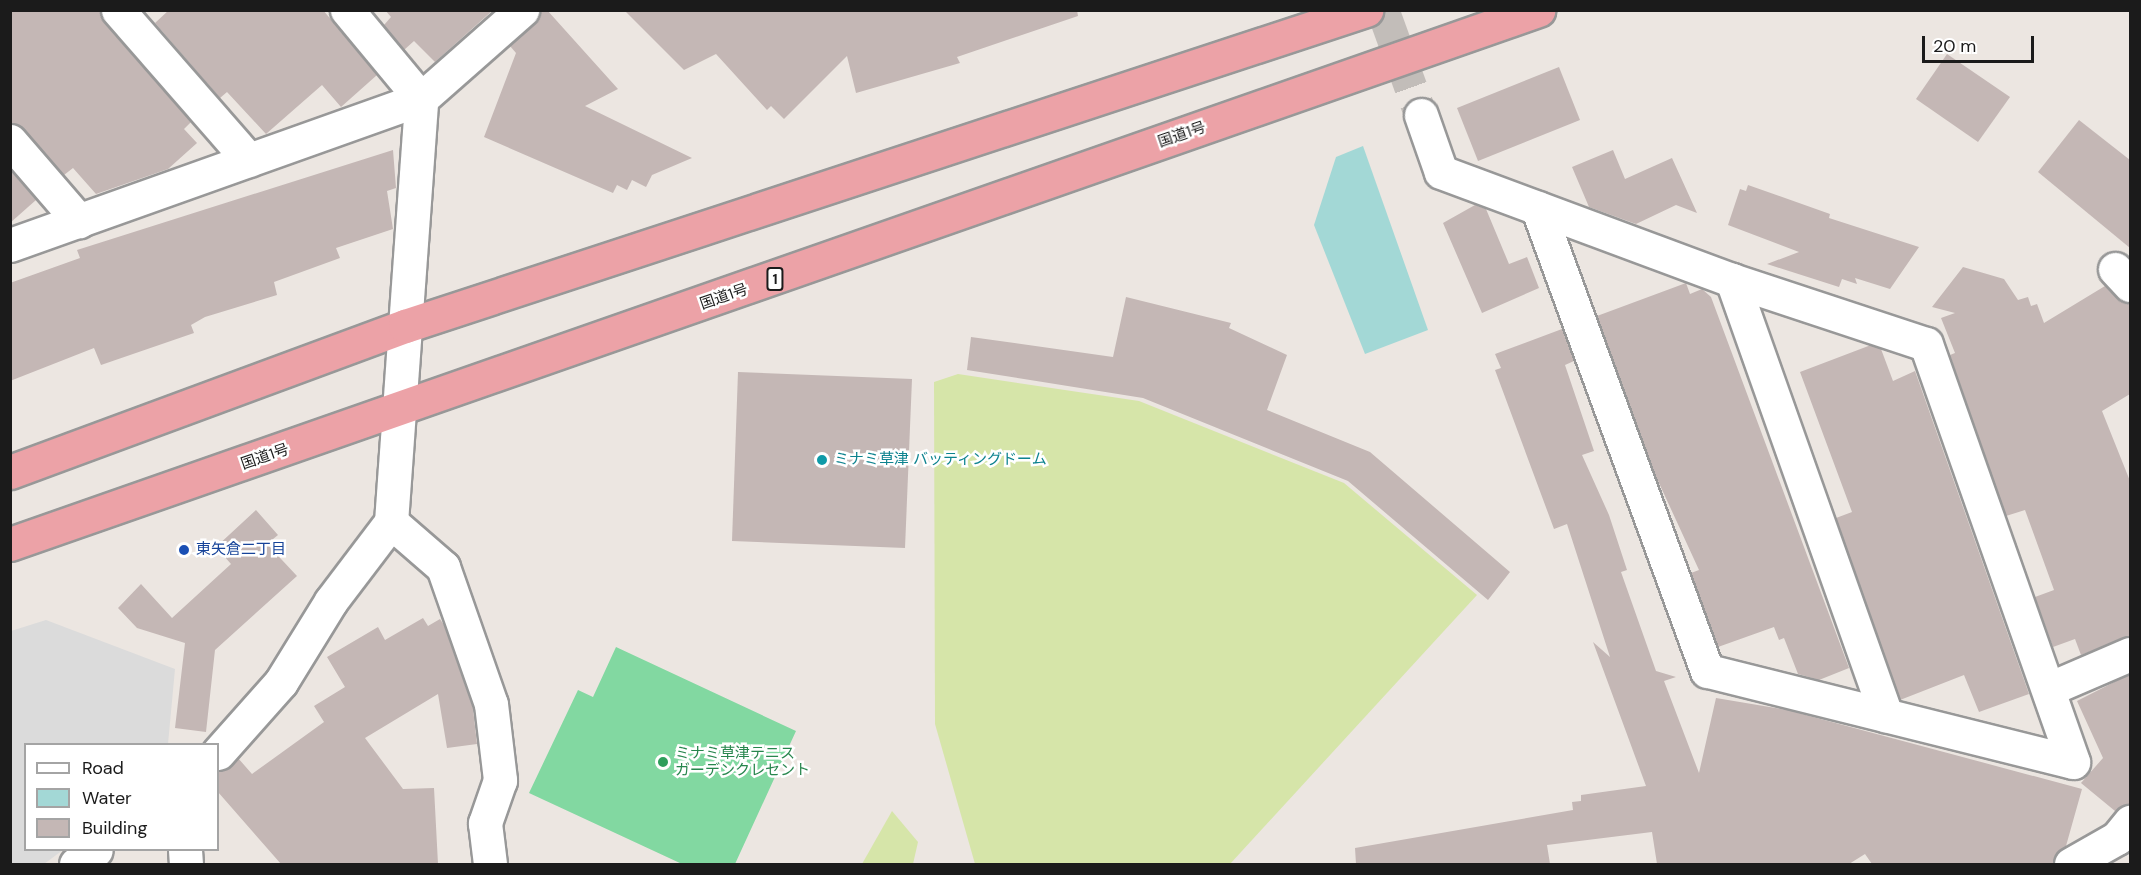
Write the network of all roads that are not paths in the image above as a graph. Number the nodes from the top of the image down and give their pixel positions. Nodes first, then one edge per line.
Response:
1 (118, 10) edge
2 (347, 10) edge
3 (522, 10) edge
4 (1366, 10) edge
5 (1538, 10) edge
6 (421, 99) junction
7 (1421, 115) tunnel mouth
8 (10, 141) edge
9 (249, 160) junction
10 (1538, 208) junction
11 (79, 221) junction
12 (10, 245) edge
13 (1731, 280) junction
14 (405, 326) junction
15 (397, 411) junction
16 (10, 472) edge
17 (391, 522) junction
18 (10, 544) edge
19 (2130, 654) edge
20 (2051, 688) junction
21 (1886, 716) junction
22 (219, 752) edge
23 (2130, 822) edge
24 (93, 851) edge
25 (76, 864) edge
26 (490, 864) edge
27 (2071, 864) edge

1 - 9 street
2 - 6 street
3 - 6 street
4 - 14 highway
5 - 15 highway, 国道1号 / 1
6 - 9 street
6 - 14 street
7 - 10 street
8 - 11 street
9 - 11 street
10 - 13 street
10 - 21 street
11 - 12 street
13 - 20 street
13 - 21 street
14 - 15 street
14 - 16 highway
15 - 17 street
15 - 18 highway, 国道1号 / 1
17 - 22 street
17 - 26 street
19 - 20 street
20 - 21 street
23 - 27 street
24 - 25 street

